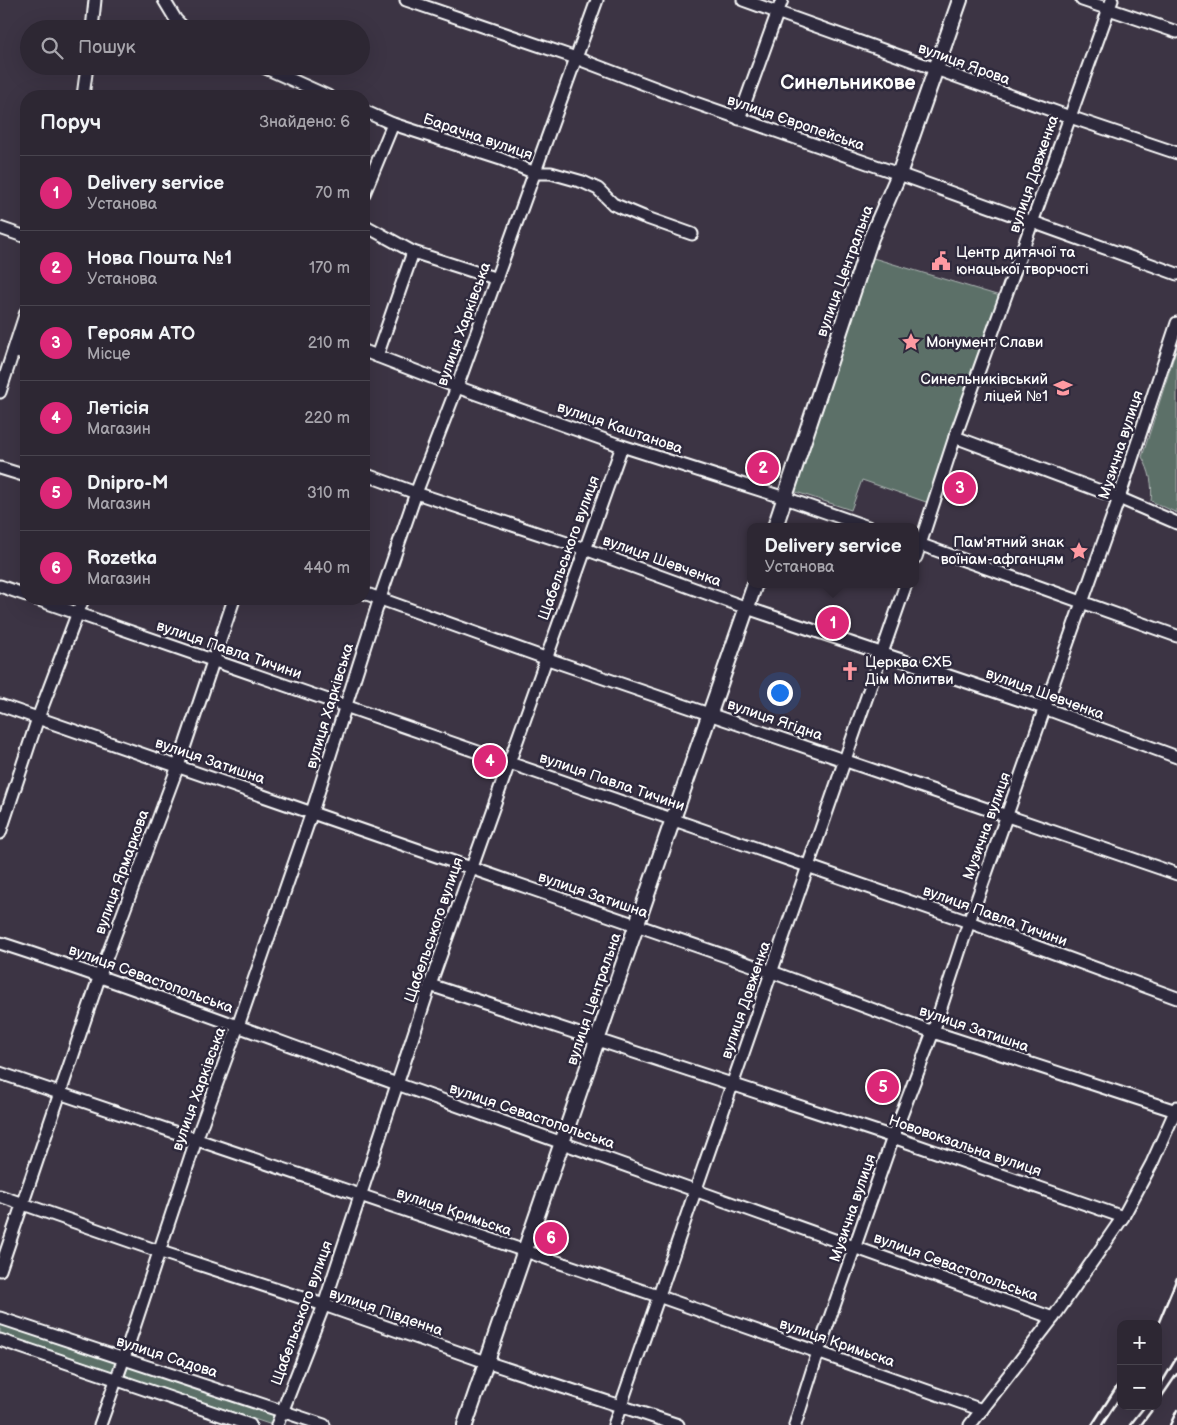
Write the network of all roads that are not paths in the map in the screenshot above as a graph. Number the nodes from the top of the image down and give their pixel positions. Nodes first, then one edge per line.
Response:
1 (95, 0) edge
2 (164, 0) edge
3 (406, 0) edge
4 (597, 0) edge
5 (743, 0) edge
6 (782, 0) edge
7 (960, 0) edge
8 (1082, 0) edge
9 (1110, 5) edge
10 (778, 12) junction
11 (93, 20) edge
12 (176, 20) edge
13 (1177, 32) edge
14 (576, 58) junction
15 (937, 70) junction
16 (86, 75) edge
17 (281, 75) edge
18 (84, 90) edge
19 (315, 90) edge
20 (370, 114) edge
21 (1070, 117) junction
22 (739, 119) junction
23 (393, 124) junction
24 (1177, 153) edge
25 (535, 173) junction
26 (899, 174) junction
27 (370, 180) edge
28 (1034, 222) junction
29 (0, 228) edge
30 (370, 229) edge
31 (692, 234) dead end
32 (20, 235) edge
33 (413, 252) junction
34 (1177, 274) edge
35 (497, 279) junction
36 (1177, 322) edge
37 (20, 332) edge
38 (14, 351) junction
39 (20, 353) edge
40 (370, 353) edge
41 (377, 356) junction
42 (457, 387) junction
43 (0, 392) edge
44 (955, 437) junction
45 (622, 446) junction
46 (0, 468) edge
47 (20, 474) edge
48 (370, 476) edge
49 (416, 494) junction
50 (785, 498) junction
51 (1119, 498) junction
52 (776, 523) edge
53 (857, 523) edge
54 (1177, 523) edge
55 (919, 541) edge
56 (919, 544) edge
57 (585, 549) junction
58 (0, 586) edge
59 (754, 588) edge
60 (905, 588) edge
61 (20, 593) edge
62 (370, 594) edge
63 (380, 598) junction
64 (1082, 602) junction
65 (54, 605) edge
66 (81, 605) edge
67 (232, 605) edge
68 (747, 608) junction
69 (78, 613) junction
70 (1177, 636) edge
71 (883, 654) junction
72 (545, 658) junction
73 (214, 661) junction
74 (0, 705) edge
75 (345, 706) junction
76 (1044, 708) junction
77 (710, 714) junction
78 (38, 718) junction
79 (1177, 757) edge
80 (846, 761) junction
81 (510, 762) junction
82 (178, 766) junction
83 (312, 812) junction
84 (1007, 816) junction
85 (673, 819) junction
86 (0, 833) edge
87 (809, 867) junction
88 (471, 868) junction
89 (1177, 874) edge
90 (969, 922) junction
91 (636, 926) junction
92 (0, 943) edge
93 (772, 972) junction
94 (100, 976) junction
95 (430, 985) junction
96 (1177, 998) edge
97 (238, 1026) junction
98 (933, 1032) junction
99 (597, 1040) junction
100 (0, 1073) edge
101 (397, 1084) junction
102 (732, 1085) junction
103 (60, 1093) junction
104 (1176, 1109) edge
105 (893, 1137) junction
106 (196, 1140) junction
107 (562, 1143) junction
108 (696, 1190) junction
109 (0, 1196) edge
110 (359, 1196) junction
111 (22, 1204) junction
112 (1123, 1217) junction
113 (855, 1247) junction
114 (158, 1251) junction
115 (524, 1252) junction
116 (0, 1270) edge
117 (658, 1296) junction
118 (324, 1305) junction
119 (0, 1318) edge
120 (1053, 1318) junction
121 (0, 1340) edge
122 (818, 1352) junction
123 (124, 1358) junction
124 (486, 1362) junction
125 (116, 1379) junction
126 (621, 1405) junction
127 (982, 1410) junction
128 (282, 1411) junction
129 (100, 1425) edge
130 (250, 1425) edge
131 (277, 1425) edge
132 (324, 1425) edge
133 (465, 1425) edge
134 (614, 1425) edge
135 (678, 1425) edge
136 (795, 1425) edge
137 (970, 1425) edge

1 - 11 street
2 - 12 street
3 - 14 street, вулиця Європейська
4 - 14 street, вулиця Харківська
5 - 10 street, вулиця Ярова
6 - 10 street
7 - 15 main road, вулиця Центральна
8 - 9 street
9 - 13 street
9 - 21 street, вулиця Довженка
10 - 15 street, вулиця Ярова
10 - 22 street
14 - 22 street, вулиця Європейська
14 - 25 street, вулиця Харківська
15 - 21 street, вулиця Ярова
15 - 26 main road, вулиця Центральна
16 - 18 street
17 - 19 street
20 - 23 street, Барачна вулиця
21 - 24 street, вулиця Ярова
21 - 28 street, вулиця Довженка
22 - 26 street, вулиця Європейська
23 - 25 street, Барачна вулиця
23 - 27 street
25 - 31 street, Барачна вулиця
25 - 35 street, вулиця Харківська
26 - 28 street, вулиця Європейська
26 - 50 main road, вулиця Центральна
28 - 34 street, вулиця Європейська
28 - 44 street, вулиця Довженка
29 - 32 street
30 - 33 street
33 - 35 street
33 - 41 street
35 - 42 street, вулиця Харківська
36 - 51 street, Музична вулиця
37 - 38 street
38 - 39 street
38 - 43 street
40 - 41 street, вулиця Каштанова
41 - 42 street, вулиця Каштанова
42 - 45 street, вулиця Каштанова
42 - 49 street, вулиця Харківська
44 - 51 street
44 - 55 street, вулиця Довженка
45 - 50 street, вулиця Каштанова
45 - 57 street, Щабельського вулиця
46 - 47 street
48 - 49 street, вулиця Шевченка
49 - 57 street, вулиця Шевченка
49 - 63 street, вулиця Харківська
50 - 52 main road, вулиця Центральна
50 - 53 street, вулиця Каштанова
51 - 54 street
51 - 64 street, Музична вулиця
56 - 64 street
57 - 68 street, вулиця Шевченка
57 - 72 street, Щабельського вулиця
58 - 61 street
59 - 68 main road, вулиця Центральна
60 - 71 street, вулиця Довженка
62 - 63 street, вулиця Ягідна
63 - 72 street, вулиця Ягідна
63 - 75 street, вулиця Харківська
64 - 70 street
64 - 76 street, Музична вулиця
65 - 69 street, вулиця Павла Тичини
66 - 69 street
67 - 73 street, вулиця Ярмаркова
68 - 71 street, вулиця Шевченка
68 - 77 main road, вулиця Центральна
69 - 73 street, вулиця Павла Тичини
69 - 78 street
71 - 76 street, вулиця Шевченка
71 - 80 street, вулиця Довженка
72 - 77 street, вулиця Ягідна
72 - 81 street, Щабельського вулиця
73 - 75 street, вулиця Павла Тичини
73 - 82 street, вулиця Ярмаркова
74 - 78 street, вулиця Затишна
75 - 81 street, вулиця Павла Тичини
75 - 83 street, вулиця Харківська
76 - 79 street, вулиця Шевченка
76 - 84 street, Музична вулиця
77 - 80 street, вулиця Ягідна
77 - 85 main road, вулиця Центральна
78 - 82 street, вулиця Затишна
78 - 86 street
80 - 84 street, вулиця Ягідна
80 - 87 street, вулиця Довженка
81 - 85 street, вулиця Павла Тичини
81 - 88 street, Щабельського вулиця
82 - 83 street, вулиця Затишна
82 - 94 street, вулиця Ярмаркова
83 - 88 street, вулиця Затишна
83 - 97 street, вулиця Харківська
84 - 89 street, вулиця Ягідна
84 - 90 street, Музична вулиця
85 - 87 street, вулиця Павла Тичини
85 - 91 main road, вулиця Центральна
87 - 90 street, вулиця Павла Тичини
87 - 93 street, вулиця Довженка
88 - 91 street, вулиця Затишна
88 - 95 street, Щабельського вулиця
90 - 96 street, вулиця Павла Тичини
90 - 98 street, Музична вулиця
91 - 93 street, вулиця Затишна
91 - 99 main road, вулиця Центральна
92 - 94 street, вулиця Севастопольська
93 - 98 street, вулиця Затишна
93 - 102 street, вулиця Довженка
94 - 97 street, вулиця Севастопольська
94 - 103 street, вулиця Ярмаркова
95 - 99 street, Нововокзальна вулиця
95 - 101 street, Щабельського вулиця
97 - 101 street, вулиця Севастопольська
97 - 106 street, вулиця Харківська
98 - 104 street, вулиця Затишна
98 - 105 street, Музична вулиця
99 - 102 street, Нововокзальна вулиця
99 - 107 main road, вулиця Центральна
100 - 103 street, вулиця Кримьска
101 - 107 street, вулиця Севастопольська
101 - 110 street, Щабельського вулиця
102 - 105 street, Нововокзальна вулиця
102 - 108 street, вулиця Довженка
103 - 106 street, вулиця Кримьска
103 - 111 street, вулиця Ярмаркова
104 - 112 street
105 - 112 street, Нововокзальна вулиця
105 - 113 street, Музична вулиця
106 - 110 street, вулиця Кримьска
106 - 114 street, вулиця Харківська
107 - 108 street, вулиця Севастопольська
107 - 115 main road, вулиця Центральна
108 - 113 street, вулиця Севастопольська
108 - 117 street, вулиця Довженка
109 - 111 street, вулиця Південна
110 - 115 street, вулиця Кримьска
110 - 118 street, Щабельського вулиця
111 - 114 street, вулиця Південна
111 - 116 street, вулиця Ярмаркова
112 - 120 street
113 - 120 street, вулиця Севастопольська
113 - 122 street, Музична вулиця
114 - 118 street, вулиця Південна
114 - 123 street, вулиця Харківська
115 - 117 street, вулиця Кримьска
115 - 124 main road, вулиця Центральна
117 - 122 street, вулиця Кримьска
117 - 126 street, вулиця Довженка
118 - 124 street, вулиця Південна
118 - 128 street, Щабельського вулиця
119 - 123 street, вулиця Садова
120 - 127 street
121 - 125 street
122 - 127 street, вулиця Кримьска
122 - 136 street, Музична вулиця
123 - 125 street, вулиця Харківська
123 - 128 street, вулиця Садова
124 - 126 street, вулиця Південна
124 - 133 main road, вулиця Центральна
125 - 129 street, вулиця Харківська
125 - 130 street
126 - 134 street, вулиця Довженка
126 - 135 street, вулиця Південна
127 - 137 street
128 - 131 street, Щабельського вулиця
128 - 132 street, вулиця Садова

